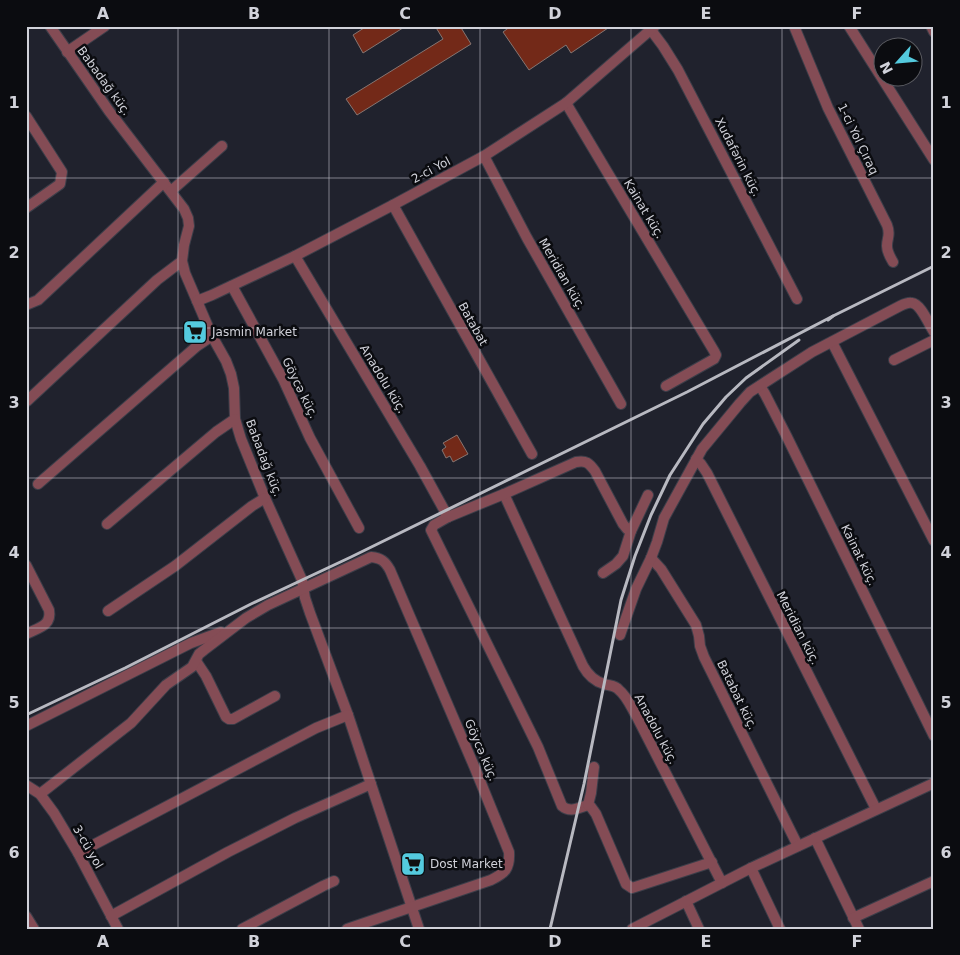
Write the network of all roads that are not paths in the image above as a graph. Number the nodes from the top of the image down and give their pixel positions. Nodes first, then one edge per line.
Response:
1 (50, 26) edge
2 (105, 26) edge
3 (794, 26) edge
4 (849, 26) edge
5 (931, 26) edge
6 (653, 28) edge
7 (934, 32) edge
8 (67, 52) junction
9 (566, 103) junction
10 (26, 116) edge
11 (222, 146) dead end
12 (484, 156) junction
13 (934, 160) edge
14 (164, 182) junction
15 (171, 191) junction
16 (393, 205) junction
17 (26, 208) edge
18 (295, 256) junction
19 (182, 261) junction
20 (893, 262) dead end
21 (232, 286) junction
22 (797, 299) dead end
23 (197, 301) junction
24 (26, 305) edge
25 (931, 320) edge
26 (934, 332) edge
27 (212, 336) junction
28 (934, 340) edge
29 (832, 342) junction
30 (894, 360) dead end
31 (666, 386) dead end
32 (760, 386) junction
33 (27, 401) edge
34 (621, 404) dead end
35 (236, 419) junction
36 (532, 454) dead end
37 (696, 459) junction
38 (38, 484) dead end
39 (504, 494) junction
40 (648, 495) dead end
41 (265, 498) junction
42 (448, 517) junction
43 (107, 524) dead end
44 (359, 528) dead end
45 (631, 531) junction
46 (934, 541) edge
47 (651, 558) junction
48 (26, 565) edge
49 (603, 573) dead end
50 (304, 588) junction
51 (108, 611) dead end
52 (232, 628) junction
53 (26, 634) edge
54 (620, 635) dead end
55 (196, 661) junction
56 (275, 696) dead end
57 (348, 715) junction
58 (26, 726) edge
59 (934, 736) edge
60 (594, 767) dead end
61 (934, 783) edge
62 (372, 784) junction
63 (26, 785) edge
64 (40, 794) junction
65 (588, 805) junction
66 (876, 809) junction
67 (815, 838) junction
68 (798, 846) junction
69 (78, 853) junction
70 (712, 862) junction
71 (751, 868) junction
72 (334, 881) dead end
73 (934, 881) edge
74 (722, 883) junction
75 (686, 901) junction
76 (412, 906) junction
77 (26, 916) edge
78 (111, 916) junction
79 (854, 918) junction
80 (34, 929) edge
81 (118, 929) edge
82 (242, 929) edge
83 (347, 929) edge
84 (419, 929) edge
85 (632, 929) edge
86 (699, 929) edge
87 (780, 929) edge
88 (859, 929) edge

1 - 8 street, Babadağ küç.
2 - 8 street
3 - 20 street, 1-ci Yol Çıraq
4 - 13 street
5 - 7 street
6 - 9 street, 2-ci Yol
6 - 22 street, Xudafərin küç.
8 - 14 street, Babadağ küç.
9 - 12 street, 2-ci Yol
9 - 31 street, Kainat küç.
10 - 17 street
11 - 15 street
12 - 16 street, 2-ci Yol
12 - 34 street, Meridian küç.
14 - 15 street, Babadağ küç.
14 - 24 street
15 - 19 street, Babadağ küç.
16 - 18 street, 2-ci Yol
16 - 36 street, Batabat
18 - 21 street, 2-ci Yol
18 - 42 street, Anadolu küç.
19 - 23 street, Babadağ küç.
19 - 33 street
21 - 23 street, 2-ci Yol
21 - 44 street, Göycə küç.
23 - 27 street, Babadağ küç.
25 - 26 street
25 - 29 street
27 - 35 street, Babadağ küç.
27 - 38 street
28 - 30 street
29 - 32 street
29 - 46 street
32 - 37 street
32 - 59 street, Kainat küç.
35 - 41 street, Babadağ küç.
35 - 43 street
37 - 47 street
37 - 66 street, Meridian küç.
39 - 42 street
39 - 45 street
39 - 70 street, Anadolu küç.
40 - 45 street
41 - 50 street, Babadağ küç.
41 - 51 street
42 - 65 street
45 - 49 street
47 - 54 street
47 - 68 street, Batabat küç.
48 - 53 street
50 - 52 street
50 - 57 street, Babadağ küç.
50 - 76 street, Göycə küç.
52 - 55 street
52 - 58 street
55 - 56 street
55 - 64 street
57 - 62 street, Babadağ küç.
57 - 69 street
60 - 65 street
61 - 66 street
62 - 76 street, Babadağ küç.
62 - 78 street
63 - 64 street, 3-cü yol
64 - 69 street, 3-cü yol
65 - 70 street
66 - 67 street
67 - 68 street
67 - 79 street
68 - 71 street
69 - 78 street, 3-cü yol
70 - 74 street, Anadolu küç.
71 - 74 street
71 - 87 street
72 - 82 street
73 - 79 street
74 - 75 street
75 - 85 street
75 - 86 street
76 - 83 street, Göycə küç.
76 - 84 street, Babadağ küç.
77 - 80 street
78 - 81 street, 3-cü yol
79 - 88 street

